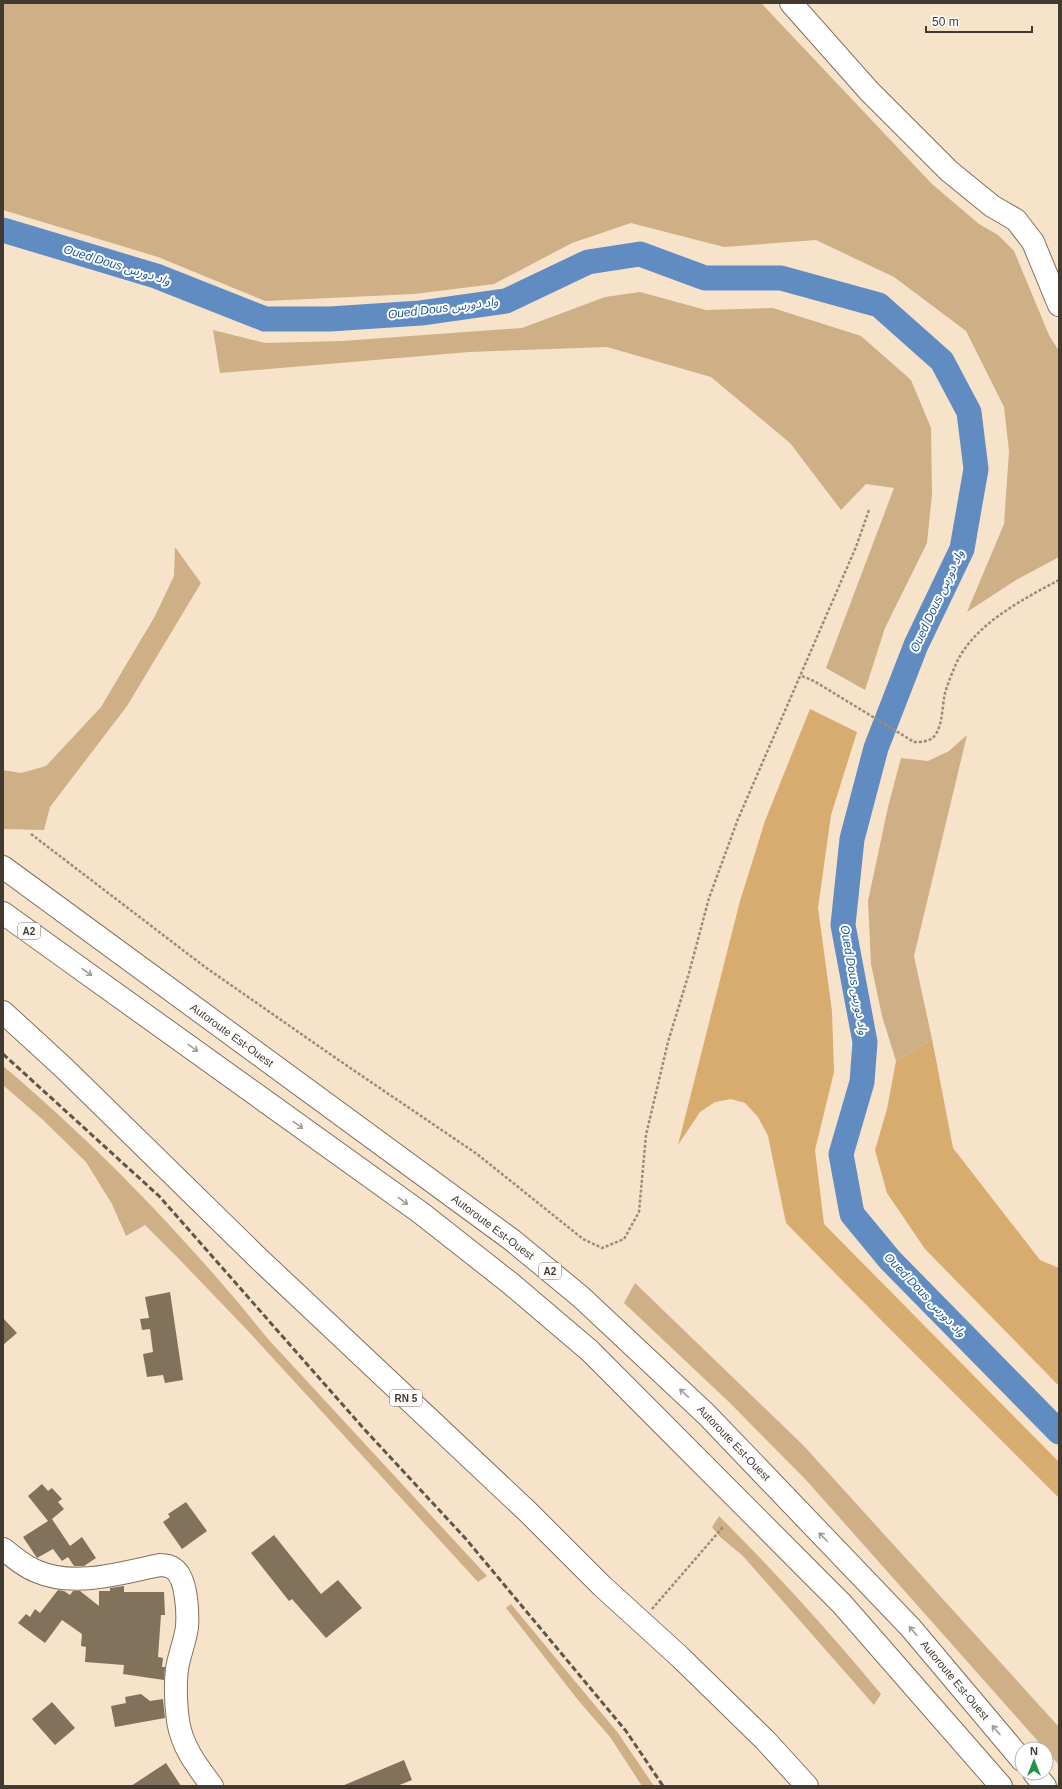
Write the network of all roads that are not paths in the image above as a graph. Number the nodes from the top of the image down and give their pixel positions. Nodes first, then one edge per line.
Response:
1 (791, 3) edge
2 (1059, 305) edge
3 (3, 867) edge
4 (3, 912) edge
5 (3, 1012) edge
6 (3, 1549) edge
7 (1014, 1751) edge
8 (212, 1786) edge
9 (807, 1786) edge
10 (1001, 1786) edge

1 - 2 main road
7 -> 3 main road, Autoroute Est-Ouest / A2
4 -> 10 main road, A2
5 - 9 main road, RN 5
6 - 8 main road

